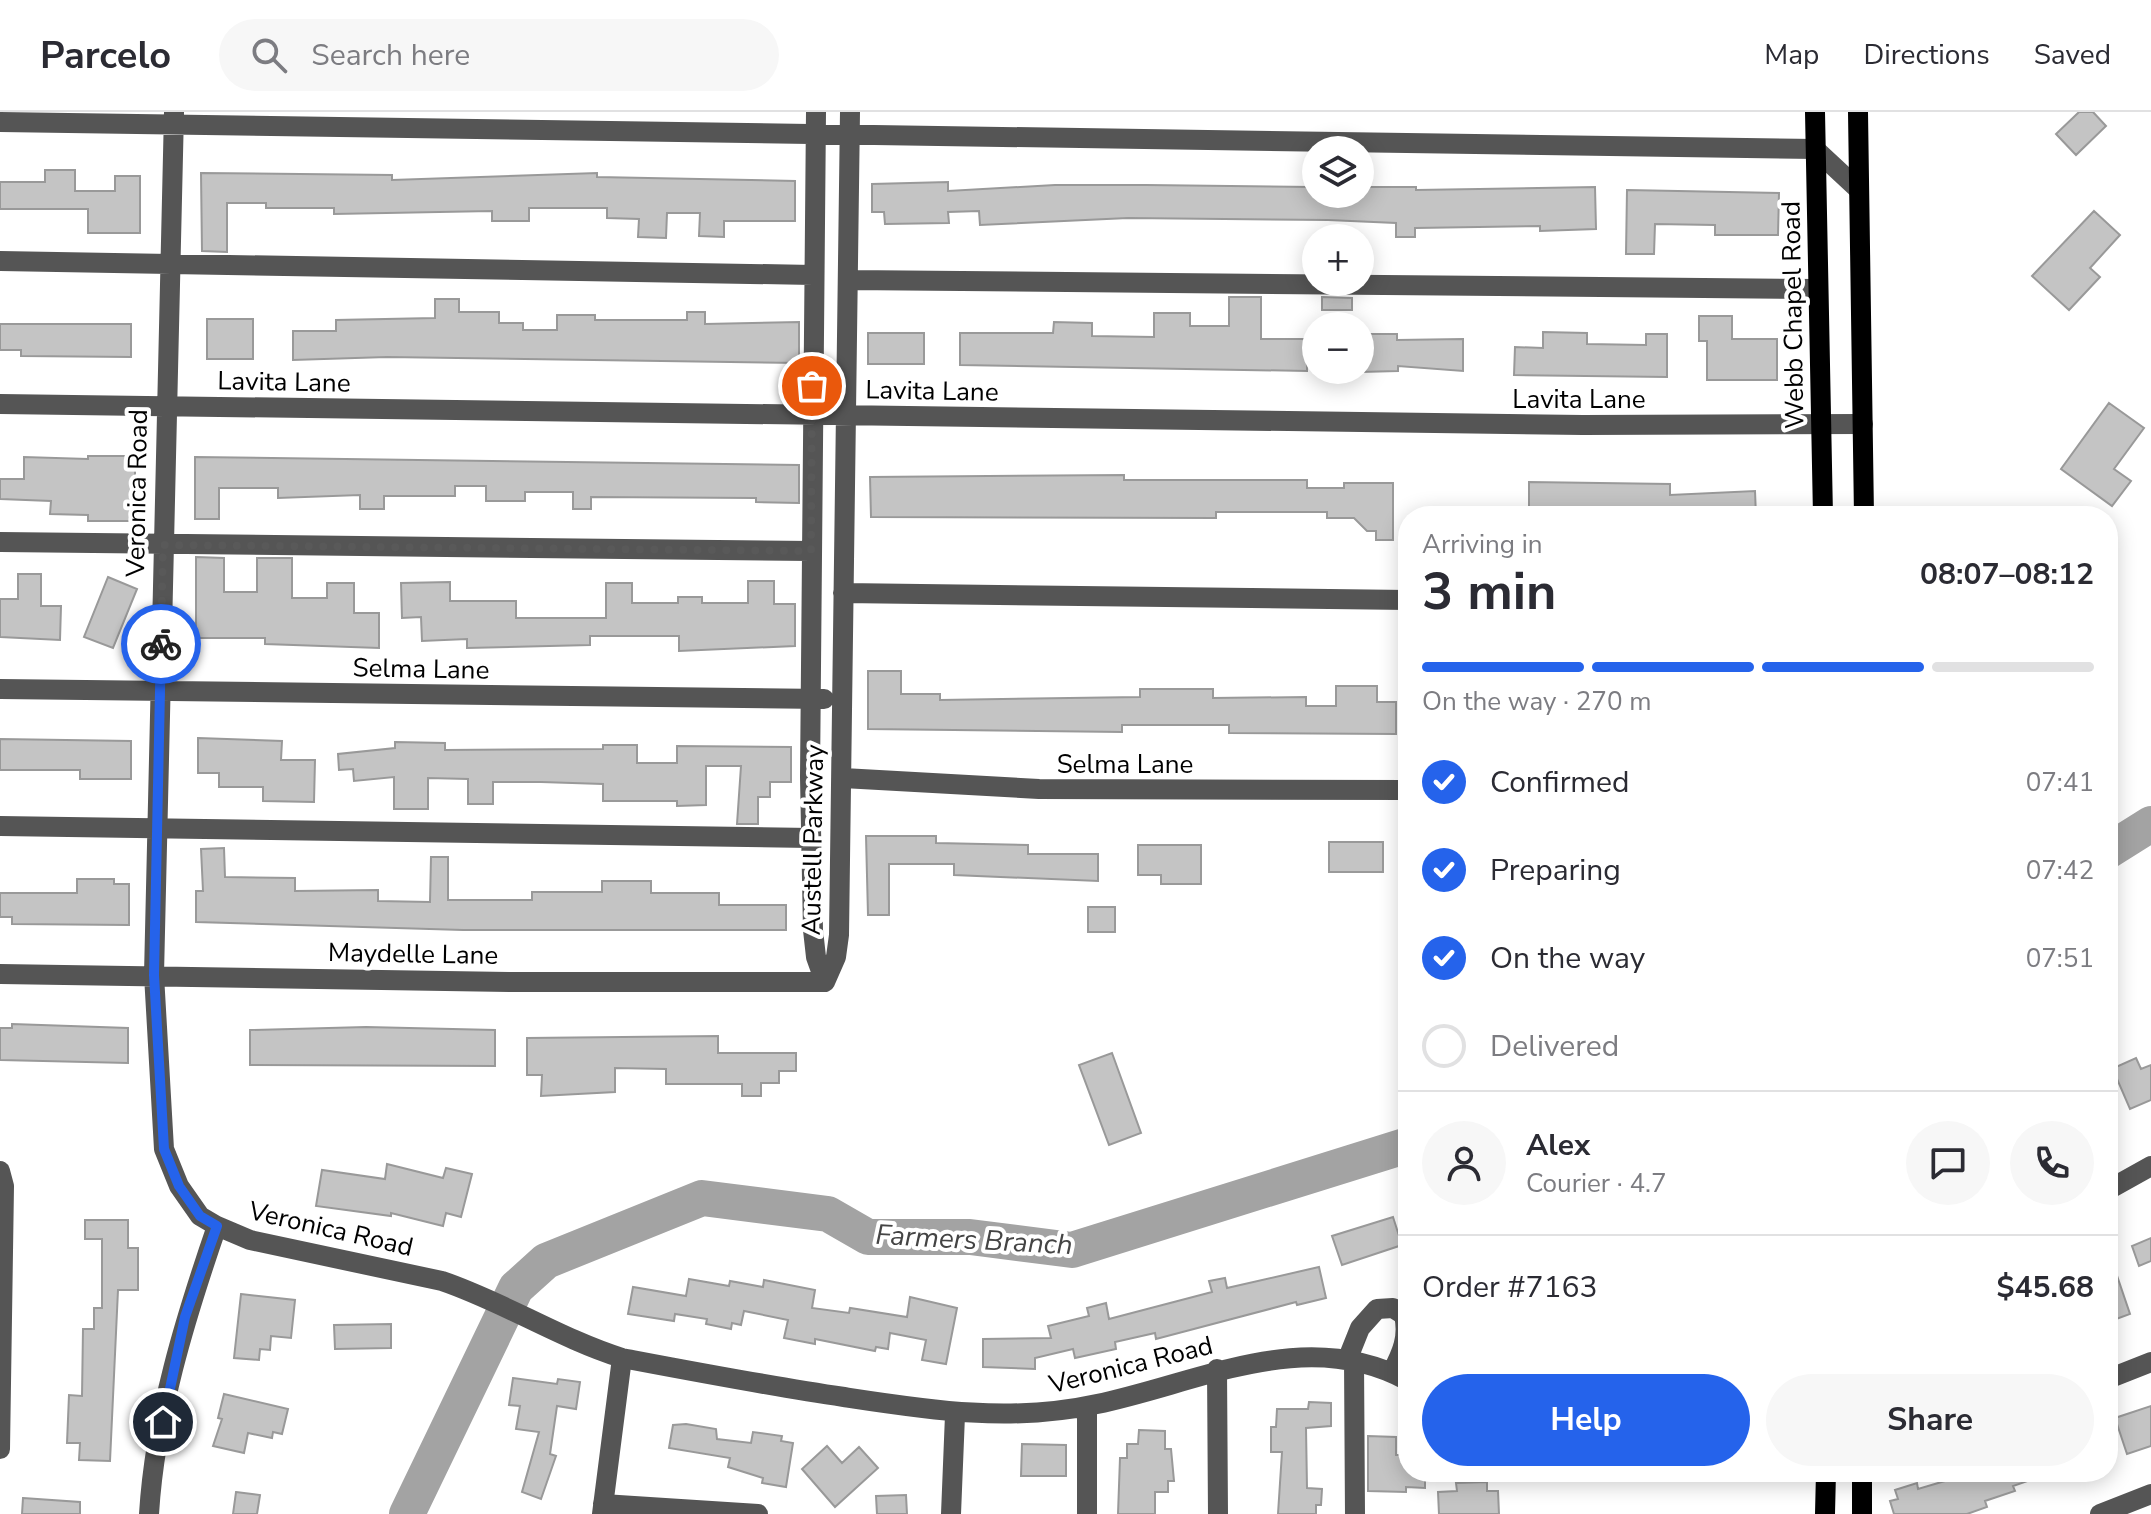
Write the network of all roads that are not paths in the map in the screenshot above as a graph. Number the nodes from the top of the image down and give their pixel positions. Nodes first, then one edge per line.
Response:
1 (816, 112) edge
2 (1815, 112) edge
3 (1858, 112) edge
4 (174, 117) edge
5 (0, 122) edge
6 (851, 122) edge
7 (815, 134) junction
8 (1815, 149) junction
9 (1858, 189) junction
10 (0, 261) edge
11 (169, 263) junction
12 (813, 275) junction
13 (849, 280) junction
14 (1818, 289) junction
15 (0, 404) edge
16 (164, 406) junction
17 (811, 413) junction
18 (847, 416) junction
19 (1863, 424) junction
20 (1821, 426) junction
21 (1823, 506) edge
22 (1864, 506) edge
23 (0, 542) edge
24 (163, 545) junction
25 (811, 551) junction
26 (843, 593) junction
27 (1398, 600) edge
28 (0, 689) edge
29 (161, 689) junction
30 (840, 698) junction
31 (811, 700) junction
32 (843, 778) junction
33 (1398, 790) edge
34 (0, 826) edge
35 (157, 827) junction
36 (811, 838) junction
37 (0, 974) edge
38 (154, 975) junction
39 (825, 982) junction
40 (2151, 1166) edge
41 (0, 1171) edge
42 (2118, 1184) edge
43 (217, 1226) junction
44 (1398, 1311) edge
45 (622, 1358) junction
46 (1351, 1359) junction
47 (2151, 1362) edge
48 (1217, 1369) junction
49 (1398, 1375) edge
50 (2118, 1375) edge
51 (1087, 1406) junction
52 (955, 1415) junction
53 (0, 1449) edge
54 (1826, 1482) edge
55 (1862, 1482) edge
56 (2151, 1494) edge
57 (602, 1509) edge
58 (149, 1514) edge
59 (758, 1514) edge
60 (951, 1514) edge
61 (1087, 1514) edge
62 (1218, 1514) edge
63 (1355, 1514) edge
64 (1825, 1514) edge
65 (1862, 1514) edge
66 (2100, 1514) edge

1 - 7 street, Austell Parkway
2 - 8 main road, Webb Chapel Road
3 - 9 main road
4 - 5 street
4 - 7 street
4 - 11 street, Veronica Road
6 - 7 street
6 - 8 street
6 - 13 street, Austell Parkway
7 - 12 street, Austell Parkway
8 - 9 street
8 - 14 main road, Webb Chapel Road
9 - 19 main road
10 - 11 street
11 - 12 street
11 - 16 street, Veronica Road
12 - 17 street, Austell Parkway
13 - 14 street
13 - 18 street, Austell Parkway
14 - 20 main road, Webb Chapel Road
15 - 16 street, Lavita Lane
16 - 17 street, Lavita Lane
16 - 24 street, Veronica Road
17 - 18 street, Lavita Lane
17 - 25 street, Austell Parkway
18 - 20 street, Lavita Lane
18 - 26 street, Austell Parkway
19 - 20 street, Lavita Lane
19 - 22 main road
20 - 21 main road, Webb Chapel Road
23 - 24 street
24 - 25 street
24 - 29 street, Veronica Road
25 - 31 street, Austell Parkway
26 - 27 street
26 - 30 street, Austell Parkway
28 - 29 street, Selma Lane
29 - 31 street, Selma Lane
29 - 35 street, Veronica Road
30 - 31 street, Selma Lane
30 - 32 street, Austell Parkway
31 - 36 street, Austell Parkway
32 - 33 street, Selma Lane
32 - 39 street, Austell Parkway
34 - 35 street
35 - 36 street
35 - 38 street, Veronica Road
36 - 39 street, Austell Parkway
37 - 38 street, Maydelle Lane
38 - 39 street, Maydelle Lane
38 - 43 street, Veronica Road
40 - 42 street
41 - 53 street
43 - 45 street, Veronica Road
43 - 58 street
44 - 46 street, Veronica Road
45 - 52 street, Veronica Road
45 - 57 street
46 - 48 street, Veronica Road
46 - 49 street, Veronica Road
46 - 63 street
47 - 50 street
48 - 51 street, Veronica Road
48 - 62 street
51 - 52 street, Veronica Road
51 - 61 street
52 - 60 street
54 - 64 main road
55 - 65 main road
56 - 66 street
57 - 59 street

